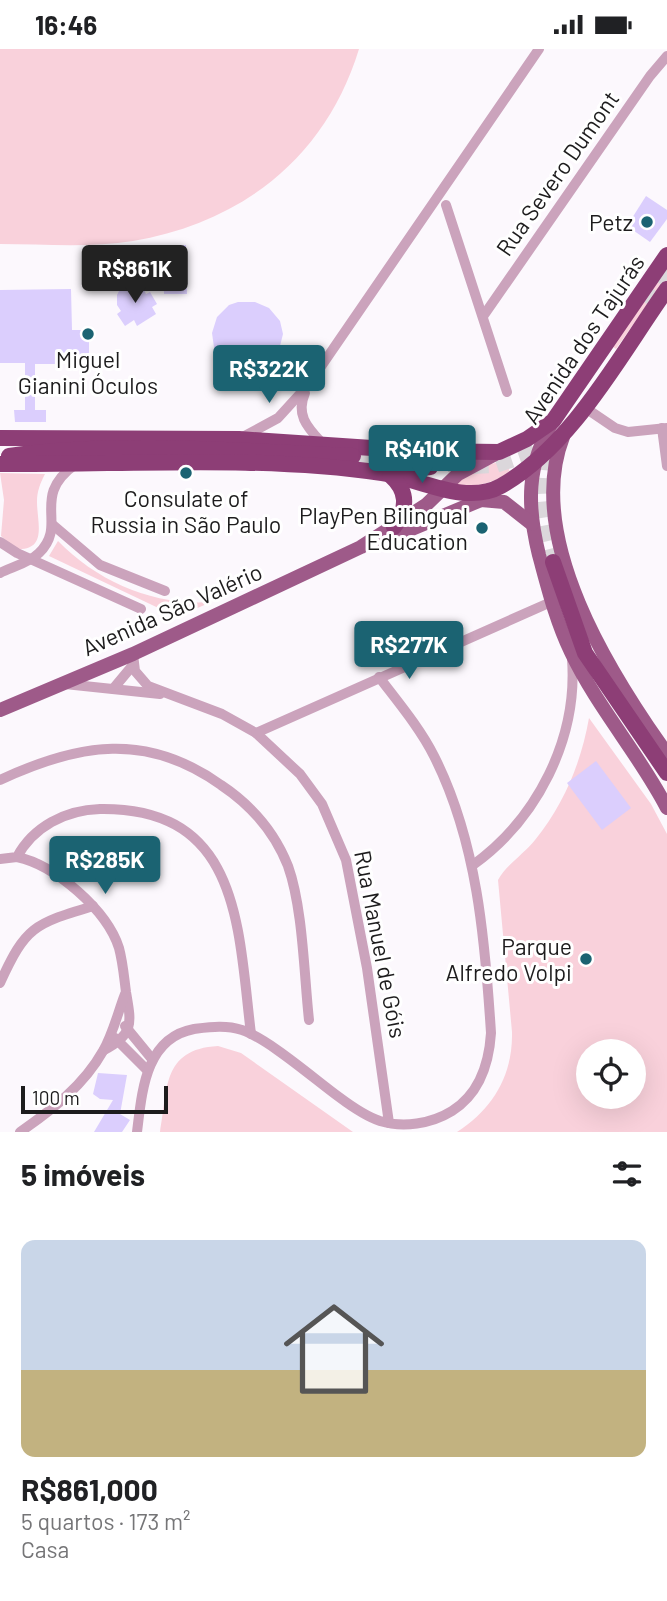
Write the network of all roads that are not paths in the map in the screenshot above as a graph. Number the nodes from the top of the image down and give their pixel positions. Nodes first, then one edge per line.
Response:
1 (539, 49) edge
2 (667, 56) edge
3 (446, 205) dead end
4 (667, 255) edge
5 (667, 289) edge
6 (484, 315) junction
7 (309, 384) junction
8 (508, 392) dead end
9 (584, 407) junction
10 (553, 421) junction
11 (664, 428) edge
12 (563, 437) junction
13 (0, 439) edge
14 (239, 439) junction
15 (321, 442) junction
16 (47, 451) junction
17 (416, 451) junction
18 (499, 452) junction
19 (537, 454) junction
20 (353, 456) tunnel mouth
21 (0, 457) edge
22 (78, 463) junction
23 (0, 464) edge
24 (667, 466) edge
25 (386, 474) junction
26 (499, 487) junction
27 (442, 489) junction
28 (553, 493) junction
29 (530, 495) junction
30 (481, 500) junction
31 (532, 524) junction
32 (53, 525) junction
33 (394, 527) junction
34 (0, 542) edge
35 (361, 547) junction
36 (31, 559) junction
37 (553, 562) tunnel mouth
38 (0, 573) edge
39 (165, 591) dead end
40 (551, 602) junction
41 (141, 609) dead end
42 (572, 653) junction
43 (133, 659) junction
44 (379, 677) junction
45 (61, 683) junction
46 (590, 687) junction
47 (113, 689) junction
48 (166, 694) junction
49 (570, 697) junction
50 (0, 710) edge
51 (256, 733) junction
52 (667, 754) edge
53 (667, 773) edge
54 (0, 780) edge
55 (667, 807) edge
56 (17, 857) junction
57 (0, 859) edge
58 (473, 865) junction
59 (93, 906) junction
60 (0, 983) edge
61 (126, 991) junction
62 (309, 1020) dead end
63 (115, 1022) junction
64 (128, 1031) junction
65 (110, 1034) junction
66 (251, 1034) junction
67 (121, 1042) junction
68 (104, 1050) junction
69 (149, 1064) junction
70 (389, 1123) junction
71 (20, 1132) edge
72 (137, 1132) edge

1 - 7 street
2 - 6 street, Rua Severo Dumont
3 - 6 street
4 - 10 highway, Avenida dos Tajurás
5 - 9 highway, Avenida dos Tajurás
6 - 8 street
7 - 14 street
7 - 15 street
9 - 11 street
9 - 12 highway, Avenida dos Tajurás
10 - 18 highway
10 - 19 main road, Avenida dos Tajurás
11 - 24 street
12 - 19 highway, Avenida dos Tajurás
12 - 28 main road
13 - 14 highway
13 - 16 highway
14 - 15 highway
15 - 17 highway
16 - 20 highway
16 - 21 highway
17 - 18 highway
17 - 25 highway
18 - 27 main road, Avenida São Valério
19 - 26 highway, Avenida dos Tajurás
19 - 29 main road
22 - 23 highway
22 - 25 highway
22 - 32 street
25 - 27 highway
25 - 33 highway
26 - 27 highway
26 - 30 main road, Avenida São Valério
27 - 33 main road, Avenida São Valério
28 - 29 main road
28 - 52 main road
29 - 31 main road
30 - 31 main road
30 - 35 main road, Avenida São Valério
31 - 40 main road
32 - 36 street
32 - 39 street
33 - 35 main road, Avenida São Valério
34 - 36 street
35 - 43 main road, Avenida São Valério
36 - 38 street
36 - 41 street
37 - 53 highway
40 - 42 main road
40 - 44 street
42 - 46 main road
42 - 49 street
43 - 45 main road, Avenida São Valério
43 - 47 street
43 - 48 street, Rua Manuel de Góis
44 - 51 street
44 - 58 street
45 - 47 street, Rua Manuel de Góis
45 - 50 main road, Avenida São Valério
46 - 49 street
46 - 55 main road
47 - 48 street, Rua Manuel de Góis
48 - 51 street, Rua Manuel de Góis
49 - 58 street
51 - 70 street, Rua Manuel de Góis
54 - 62 street
56 - 57 street
56 - 59 street
56 - 66 street
58 - 70 street
59 - 60 street
59 - 61 street
61 - 63 street
61 - 64 street
63 - 64 street
63 - 65 street
64 - 67 street
64 - 69 street
65 - 67 street
65 - 68 street
66 - 69 street
66 - 70 street
67 - 68 street
67 - 69 street
68 - 71 street
69 - 72 street

